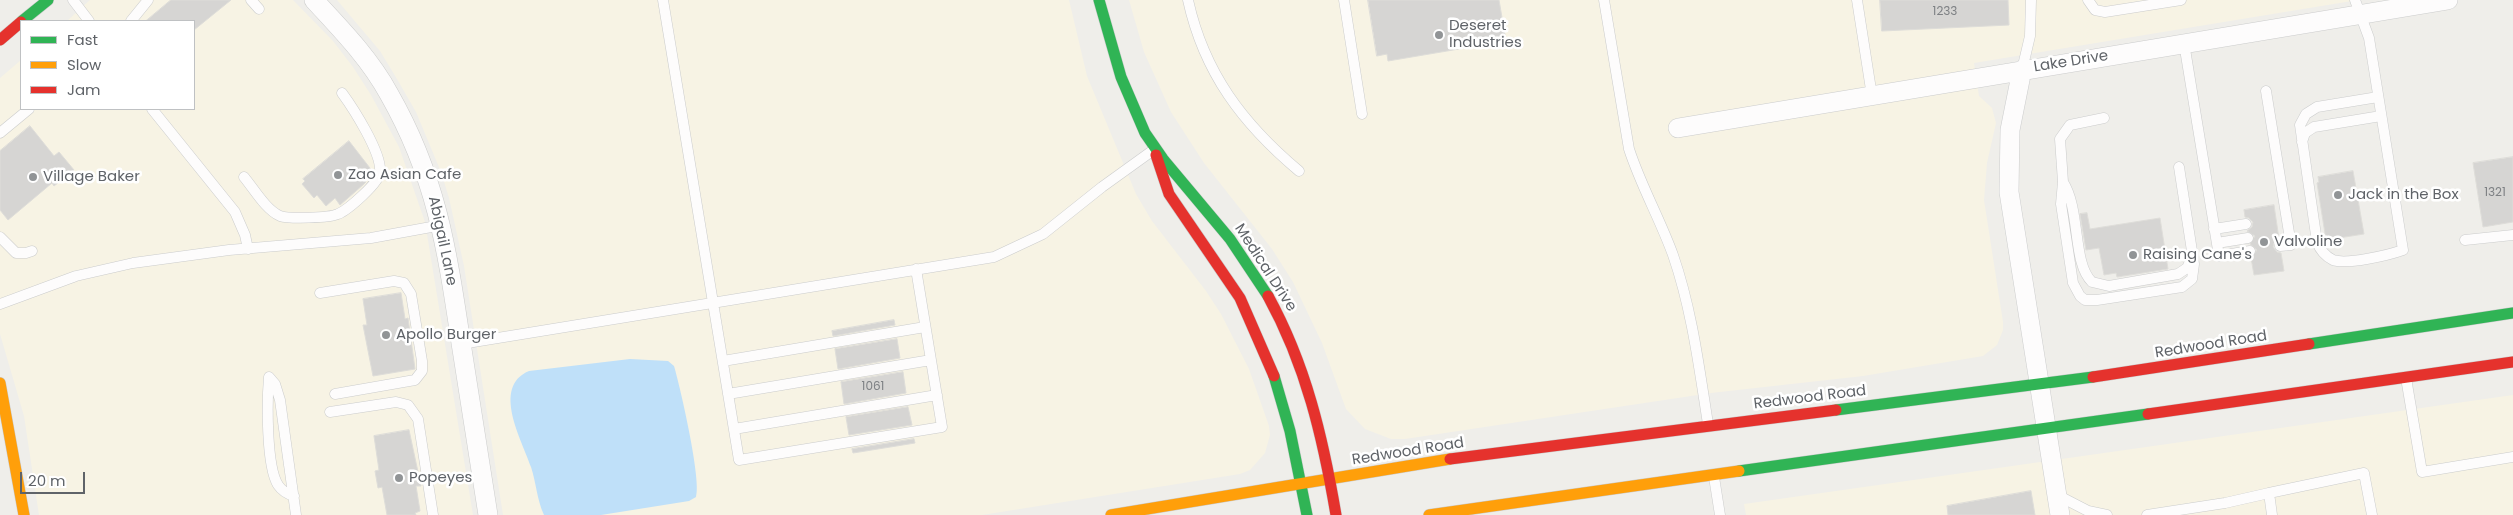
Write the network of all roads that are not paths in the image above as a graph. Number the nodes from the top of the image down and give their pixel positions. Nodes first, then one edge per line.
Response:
1 (48, 0) edge
2 (74, 0) edge
3 (148, 0) edge
4 (251, 0) edge
5 (314, 0) edge
6 (663, 0) edge
7 (1099, 0) edge
8 (1188, 0) edge
9 (1344, 0) edge
10 (1604, 0) edge
11 (1856, 0) edge
12 (2031, 0) edge
13 (2088, 0) edge
14 (2181, 0) edge
15 (2448, 0) edge
16 (2358, 7) edge
17 (259, 9) dead end
18 (24, 20) edge
19 (88, 20) edge
20 (131, 20) edge
21 (20, 24) edge
22 (0, 40) edge
23 (2184, 43) junction
24 (2022, 70) junction
25 (2266, 91) dead end
26 (342, 93) dead end
27 (1872, 96) junction
28 (2378, 97) junction
29 (28, 110) edge
30 (153, 110) edge
31 (1362, 114) dead end
32 (2381, 116) junction
33 (2104, 118) dead end
34 (1678, 128) dead end
35 (0, 133) edge
36 (2302, 143) junction
37 (1155, 149) junction
38 (2179, 167) dead end
39 (1299, 171) dead end
40 (244, 177) dead end
41 (2063, 182) junction
42 (2287, 217) junction
43 (2276, 219) dead end
44 (2246, 224) dead end
45 (442, 225) junction
46 (2214, 229) junction
47 (2289, 231) junction
48 (2278, 233) dead end
49 (2513, 235) edge
50 (0, 237) edge
51 (2248, 238) dead end
52 (2465, 240) dead end
53 (2217, 243) junction
54 (2280, 246) dead end
55 (248, 249) junction
56 (32, 251) dead end
57 (2250, 251) dead end
58 (2192, 253) junction
59 (916, 269) junction
60 (320, 293) dead end
61 (713, 303) junction
62 (0, 304) edge
63 (2513, 313) edge
64 (926, 327) junction
65 (461, 344) junction
66 (931, 360) junction
67 (722, 361) junction
68 (2513, 362) edge
69 (2406, 377) junction
70 (0, 383) edge
71 (2040, 384) junction
72 (335, 394) dead end
73 (728, 394) junction
74 (937, 395) junction
75 (330, 412) dead end
76 (1708, 426) junction
77 (2047, 427) junction
78 (734, 429) junction
79 (2513, 457) edge
80 (1713, 474) junction
81 (1330, 480) junction
82 (1302, 485) junction
83 (2269, 493) junction
84 (2057, 495) junction
85 (294, 496) junction
86 (2225, 503) junction
87 (24, 515) edge
88 (296, 515) edge
89 (433, 515) edge
90 (488, 515) edge
91 (1111, 515) edge
92 (1307, 515) edge
93 (1336, 515) edge
94 (1429, 515) edge
95 (1720, 515) edge
96 (2060, 515) edge
97 (2106, 515) edge
98 (2147, 515) edge
99 (2227, 515) edge
100 (2272, 515) edge
101 (2372, 515) edge

1 - 18 main road
2 - 19 lane
3 - 20 lane
4 - 17 lane
5 - 45 street, Abigail Lane
6 - 61 lane
7 - 37 main road, Medical Drive
8 - 39 lane
9 - 31 lane
10 - 76 lane
11 - 27 lane
12 - 24 lane
13 - 14 lane
15 - 16 street, Lake Drive
16 - 23 street, Lake Drive
16 - 28 lane
21 - 22 main road
23 - 24 street, Lake Drive
23 - 46 lane
24 - 27 street
24 - 71 street, Lake Drive
25 - 42 lane
26 - 40 lane
27 - 34 street
28 - 32 lane
28 - 36 lane
29 - 35 lane
30 - 55 lane
32 - 36 lane
32 - 36 lane
33 - 41 lane
37 - 59 lane
37 - 81 main road, Medical Drive
37 - 82 main road, Medical Drive
38 - 58 lane
41 - 58 lane
41 - 58 lane
42 - 43 lane
42 - 47 lane
44 - 46 lane
45 - 55 lane
45 - 65 street, Abigail Lane
46 - 53 lane
47 - 48 lane
47 - 54 lane
49 - 52 lane
50 - 56 lane
51 - 53 lane
53 - 57 lane
55 - 62 lane
59 - 61 lane
59 - 64 lane
60 - 72 lane
61 - 65 lane
61 - 67 lane
63 - 71 main road, Redwood Road
64 - 66 lane
64 - 67 lane
65 - 90 street, Abigail Lane
66 - 73 lane
66 - 74 lane
67 - 73 lane
68 - 69 main road
69 - 77 main road
69 - 79 lane
70 - 87 main road
71 - 76 main road, Redwood Road
71 - 77 street, Lake Drive
73 - 78 lane
74 - 78 lane
74 - 78 lane
75 - 89 lane
76 - 81 main road, Redwood Road
77 - 80 main road
77 - 84 street, Lake Drive
80 - 94 main road
80 - 95 lane
81 - 82 main road, Redwood Road
81 - 93 main road, Medical Drive
82 - 91 main road, Redwood Road
82 - 92 main road, Medical Drive
83 - 86 lane
83 - 100 lane
83 - 101 lane
84 - 96 street, Lake Drive
84 - 97 lane
85 - 85 lane
85 - 88 lane
86 - 98 lane
86 - 99 lane

